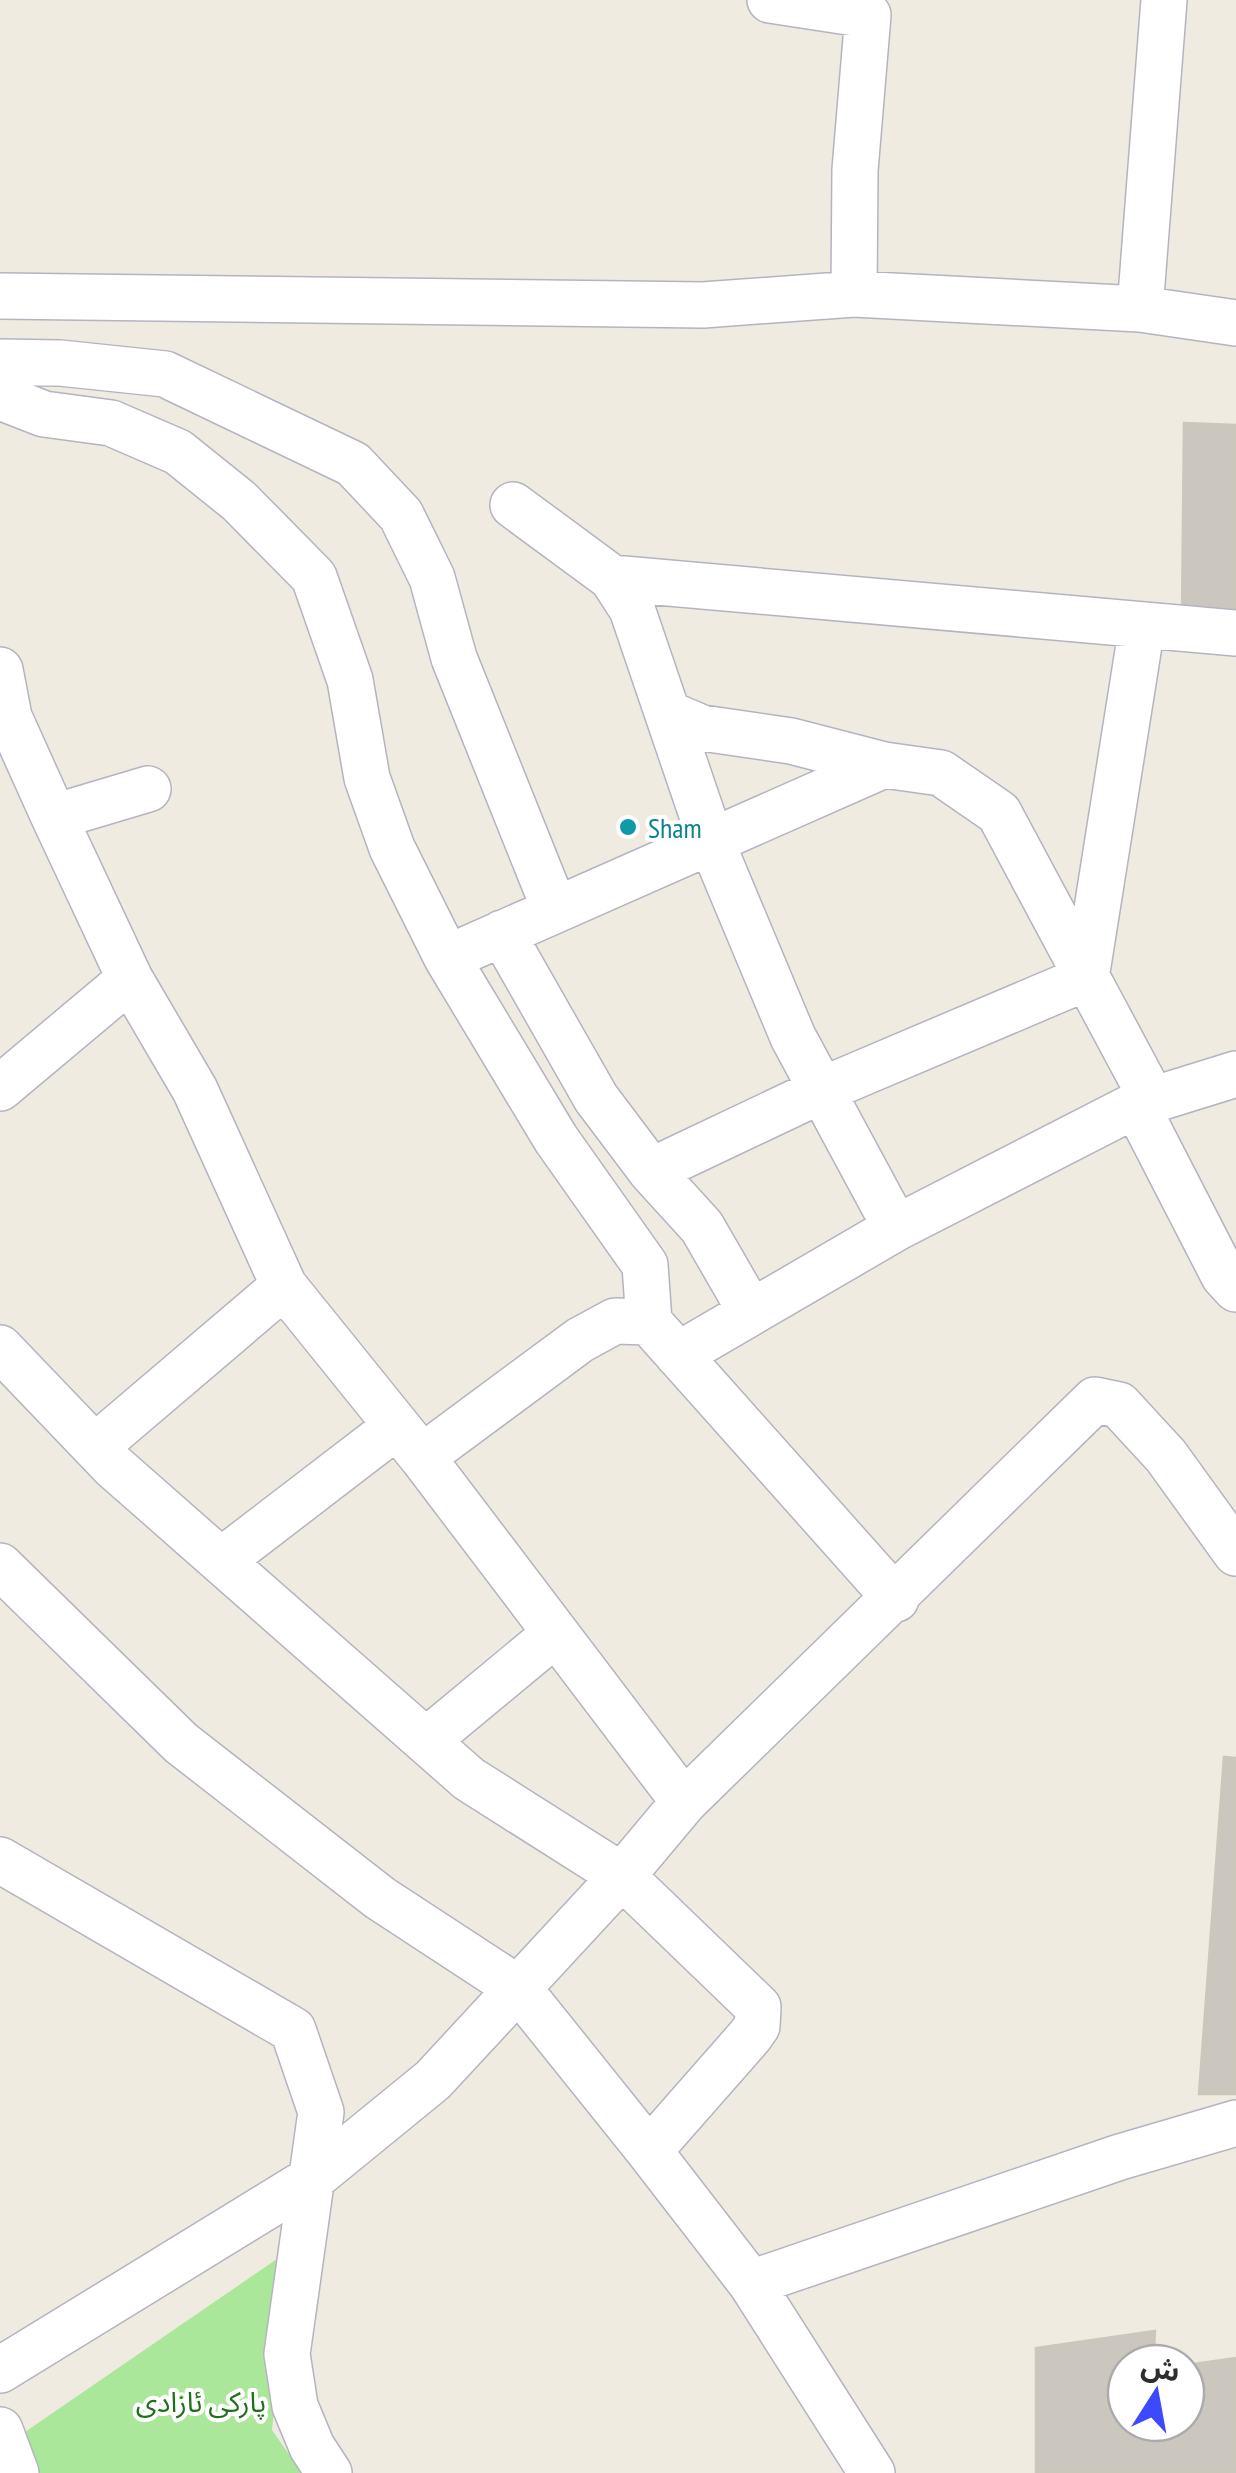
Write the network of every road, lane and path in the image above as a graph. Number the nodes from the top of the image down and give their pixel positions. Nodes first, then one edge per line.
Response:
1 (770, 0) edge
2 (1164, 0) edge
3 (869, 8) edge
4 (854, 294) junction
5 (20, 296) edge
6 (1140, 309) junction
7 (0, 319) edge
8 (1236, 323) edge
9 (0, 362) edge
10 (0, 397) edge
11 (513, 505) dead end
12 (612, 578) junction
13 (1142, 626) junction
14 (1236, 634) edge
15 (0, 670) edge
16 (669, 714) junction
17 (4, 721) edge
18 (884, 765) junction
19 (148, 788) dead end
20 (54, 817) junction
21 (711, 841) junction
22 (555, 910) junction
23 (502, 933) junction
24 (447, 958) junction
25 (1086, 978) junction
26 (130, 979) junction
27 (1236, 1074) edge
28 (0, 1088) edge
29 (822, 1090) junction
30 (1144, 1102) junction
31 (652, 1171) junction
32 (896, 1228) junction
33 (284, 1286) junction
34 (1236, 1289) edge
35 (751, 1312) junction
36 (663, 1338) junction
37 (0, 1348) edge
38 (409, 1441) junction
39 (95, 1447) junction
40 (1236, 1554) edge
41 (221, 1560) junction
42 (0, 1566) edge
43 (896, 1599) junction
44 (555, 1634) junction
45 (426, 1741) junction
46 (684, 1802) junction
47 (0, 1860) edge
48 (622, 1876) junction
49 (519, 1988) junction
50 (1236, 2123) edge
51 (648, 2152) junction
52 (313, 2178) junction
53 (751, 2283) junction
54 (0, 2370) edge
55 (0, 2430) edge
56 (16, 2473) edge
57 (329, 2473) edge
58 (872, 2473) edge

1 - 3 street
2 - 6 street
3 - 4 street
4 - 5 street
4 - 6 street
5 - 7 street
6 - 8 street
9 - 22 street
10 - 24 street
11 - 12 street
12 - 13 street
12 - 16 street
13 - 14 street
13 - 25 street
15 - 17 street
16 - 18 street
16 - 21 street
17 - 20 street
18 - 21 street
18 - 25 street
19 - 20 street
20 - 26 street
21 - 22 street
21 - 29 street
22 - 23 street
23 - 24 street
23 - 31 street
24 - 36 street
25 - 29 street
25 - 30 street
26 - 28 street
26 - 33 street
27 - 30 street
29 - 31 street
29 - 32 street
30 - 32 street
30 - 34 street
31 - 35 street
32 - 35 street
33 - 38 street
33 - 39 street
35 - 36 street
36 - 38 street
36 - 43 street
37 - 39 street
38 - 41 street
38 - 44 street
39 - 41 street
40 - 43 street
41 - 45 street
42 - 49 street
43 - 46 street
44 - 45 street
44 - 46 street
45 - 48 street
46 - 48 street
47 - 52 street
48 - 49 street
48 - 51 street
49 - 51 street
49 - 52 street
50 - 53 street
51 - 53 street
52 - 54 street
52 - 57 street
53 - 58 street
55 - 56 street

